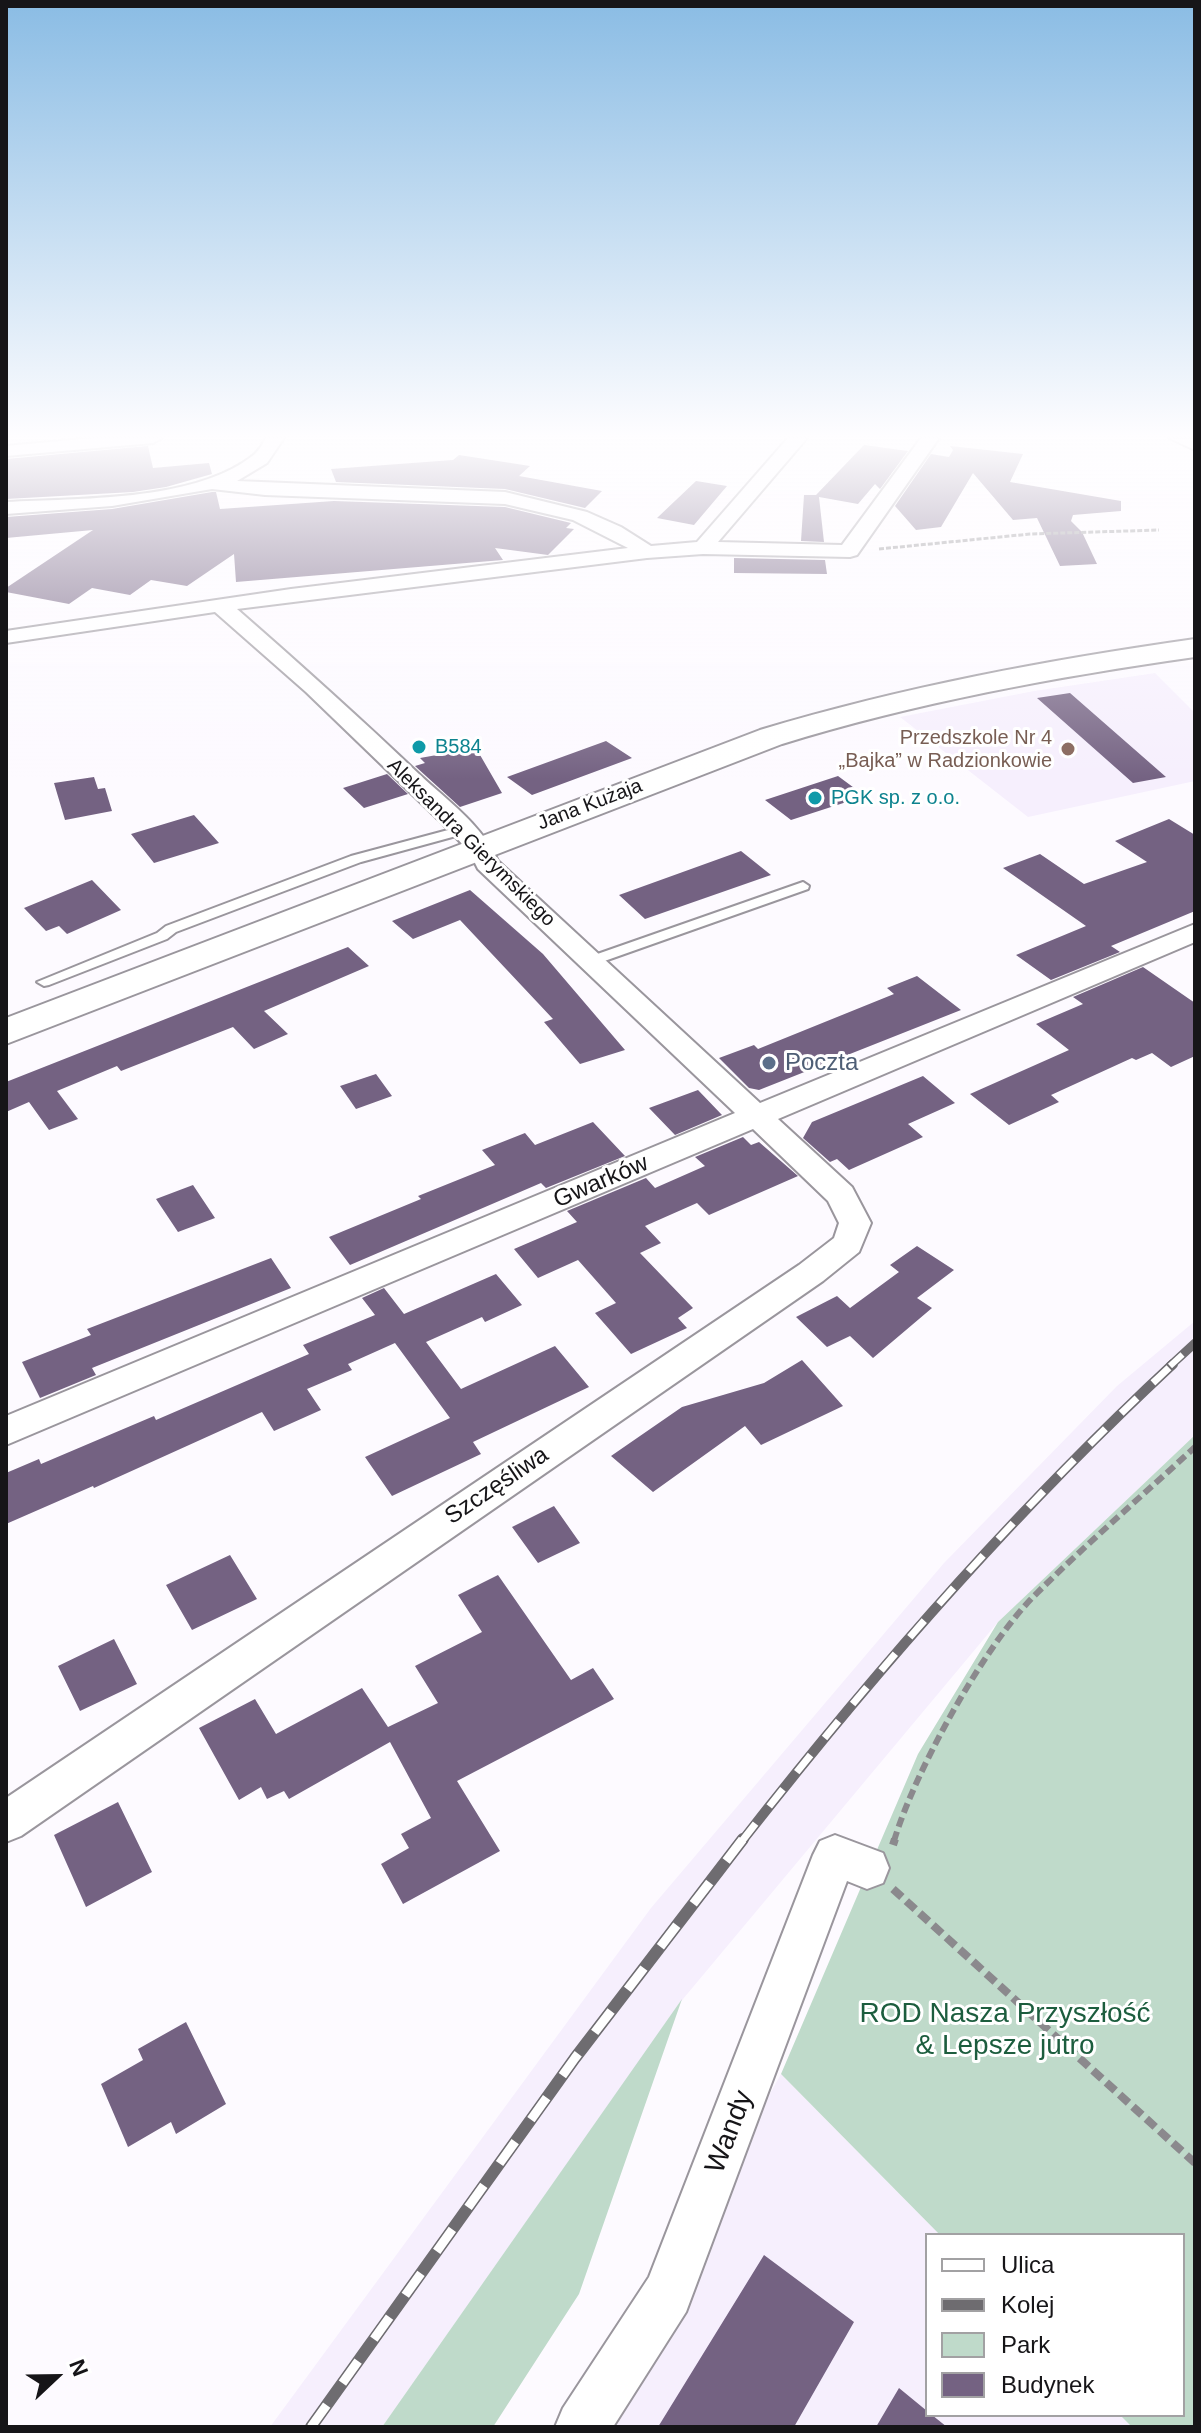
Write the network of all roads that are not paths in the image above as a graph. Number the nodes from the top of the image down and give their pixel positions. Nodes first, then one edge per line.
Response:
1 (647, 552) joint
2 (653, 552) edge
3 (219, 605) junction
4 (6, 637) edge
5 (1195, 648) edge
6 (471, 839) junction
7 (803, 886) dead end
8 (1195, 932) edge
9 (591, 961) junction
10 (44, 982) dead end
11 (6, 1032) edge
12 (756, 1117) junction
13 (6, 1431) edge
14 (6, 1822) edge
15 (881, 1866) road end
16 (582, 2427) edge

1 - 2 street
1 - 3 street
3 - 4 street
3 - 6 street, Aleksandra Gierymskiego
5 - 6 street, Jana Kużaja
6 - 9 street, Aleksandra Gierymskiego
6 - 10 lane
6 - 11 street, Jana Kużaja
7 - 9 lane
8 - 12 street, Gwarków
9 - 12 street, Aleksandra Gierymskiego
12 - 13 street, Gwarków
12 - 14 street, Szczęśliwa
15 - 16 street, Wandy

